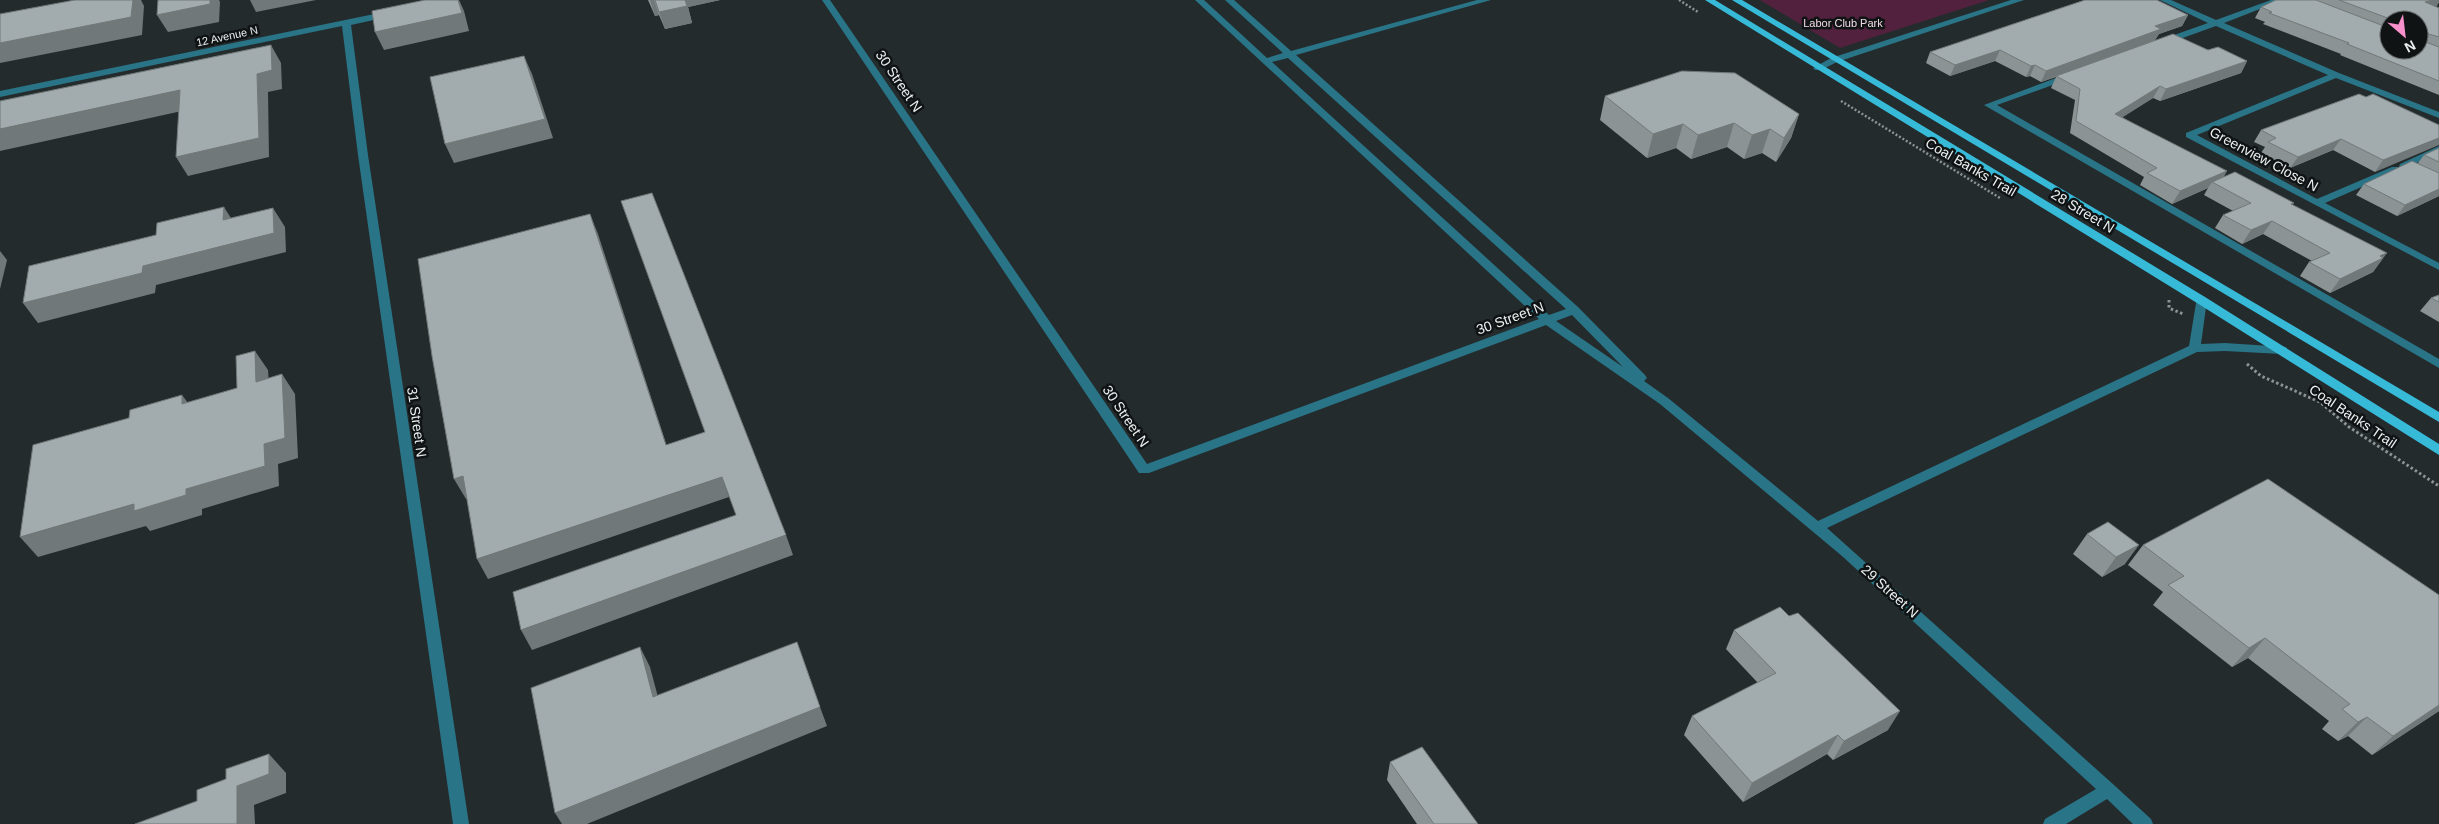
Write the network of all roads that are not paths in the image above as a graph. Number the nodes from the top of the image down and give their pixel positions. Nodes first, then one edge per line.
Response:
1 (826, 0) edge
2 (1198, 0) edge
3 (1231, 0) edge
4 (1487, 0) edge
5 (1709, 0) edge
6 (1736, 0) edge
7 (2020, 0) edge
8 (2164, 0) edge
9 (2279, 0) edge
10 (402, 12) edge
11 (2216, 23) junction
12 (346, 24) junction
13 (2152, 46) edge
14 (1289, 54) junction
15 (1834, 60) junction
16 (1265, 61) junction
17 (1818, 68) junction
18 (2080, 72) edge
19 (2336, 75) junction
20 (0, 94) edge
21 (2439, 115) edge
22 (2439, 150) edge
23 (2316, 203) junction
24 (2439, 267) edge
25 (2201, 300) junction
26 (1574, 310) junction
27 (1547, 320) junction
28 (2195, 348) junction
29 (2282, 350) junction
30 (2439, 364) edge
31 (1664, 401) junction
32 (2439, 418) edge
33 (2439, 450) edge
34 (1817, 527) junction
35 (2108, 790) junction
36 (461, 824) edge
37 (2051, 824) edge
38 (2145, 824) edge

1 - 27 street, 30 Street N
2 - 16 street
3 - 14 street
4 - 14 street
5 - 17 main road, 28 Street N
6 - 15 main road, 28 Street N
7 - 15 street
8 - 11 street
9 - 11 street
10 - 12 street, 12 Avenue N
11 - 13 street
11 - 19 street
12 - 20 street, 12 Avenue N
12 - 36 street, 31 Street N
14 - 16 street
14 - 26 street
15 - 17 street
15 - 32 main road, 28 Street N
16 - 27 street
17 - 25 main road, 28 Street N
18 - 30 street
19 - 21 street
19 - 23 street, Greenview Close N
22 - 23 street
23 - 24 street, Greenview Close N
25 - 28 street
25 - 29 main road, 28 Street N
26 - 27 street, 30 Street N
26 - 31 street
27 - 31 street
28 - 29 street
28 - 34 street
29 - 33 main road, 28 Street N
31 - 34 street, 29 Street N
34 - 35 street, 29 Street N
35 - 37 street
35 - 38 street, 29 Street N

